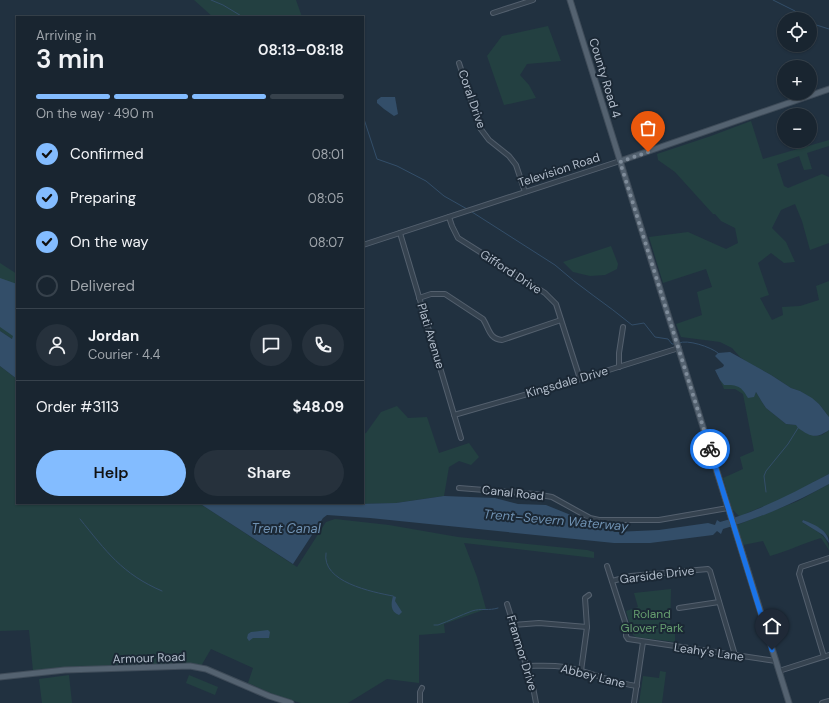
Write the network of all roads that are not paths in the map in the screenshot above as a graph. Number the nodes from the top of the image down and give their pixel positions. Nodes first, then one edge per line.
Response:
1 (533, 0) edge
2 (570, 0) edge
3 (493, 13) dead end
4 (459, 63) dead end
5 (829, 89) edge
6 (620, 162) junction
7 (525, 192) junction
8 (449, 217) junction
9 (400, 233) junction
10 (364, 245) edge
11 (419, 298) junction
12 (561, 320) junction
13 (623, 327) dead end
14 (679, 348) junction
15 (619, 367) junction
16 (580, 379) junction
17 (454, 415) junction
18 (461, 438) dead end
19 (459, 488) dead end
20 (728, 508) junction
21 (829, 558) edge
22 (607, 566) dead end
23 (612, 581) junction
24 (589, 595) dead end
25 (719, 602) junction
26 (507, 604) dead end
27 (680, 608) dead end
28 (513, 625) junction
29 (587, 627) junction
30 (643, 642) junction
31 (829, 655) edge
32 (735, 656) junction
33 (824, 657) junction
34 (776, 661) junction
35 (526, 666) junction
36 (581, 671) junction
37 (779, 671) junction
38 (0, 677) edge
39 (637, 686) junction
40 (422, 688) dead end
41 (829, 701) edge
42 (291, 703) edge
43 (420, 703) edge
44 (536, 703) edge
45 (634, 703) edge
46 (789, 703) edge
47 (822, 703) edge

1 - 3 street
2 - 6 main road, County Road 4
4 - 7 street, Coral Drive
5 - 6 main road, Television Road
6 - 7 street, Television Road
6 - 14 main road, County Road 4
7 - 8 street, Television Road
8 - 9 street, Television Road
8 - 12 street, Gifford Drive
9 - 10 street, Television Road
9 - 11 street, Plati Avenue
11 - 12 street
11 - 17 street, Plati Avenue
12 - 16 street, Gifford Drive
13 - 15 street
14 - 15 street, Kingsdale Drive
14 - 20 main road, County Road 4
15 - 16 street, Kingsdale Drive
16 - 17 street, Kingsdale Drive
17 - 18 street, Plati Avenue
19 - 20 street, Canal Road
20 - 34 main road, County Road 4
21 - 33 street
22 - 23 street
23 - 25 street, Garside Drive
23 - 30 street, Leahy's Lane
24 - 29 street
25 - 27 street
25 - 32 street, Garside Drive
26 - 28 street, Franmor Drive
28 - 29 street
28 - 35 street, Franmor Drive
29 - 36 street
30 - 32 street, Leahy's Lane
30 - 39 street
31 - 33 street
32 - 34 street, Leahy's Lane
33 - 37 street
34 - 37 main road, County Road 4
35 - 36 street, Abbey Lane
35 - 44 street, Franmor Drive
36 - 39 street, Abbey Lane
37 - 46 main road, County Road 4
38 - 42 main road, Armour Road
39 - 45 street
40 - 43 street
41 - 47 street

